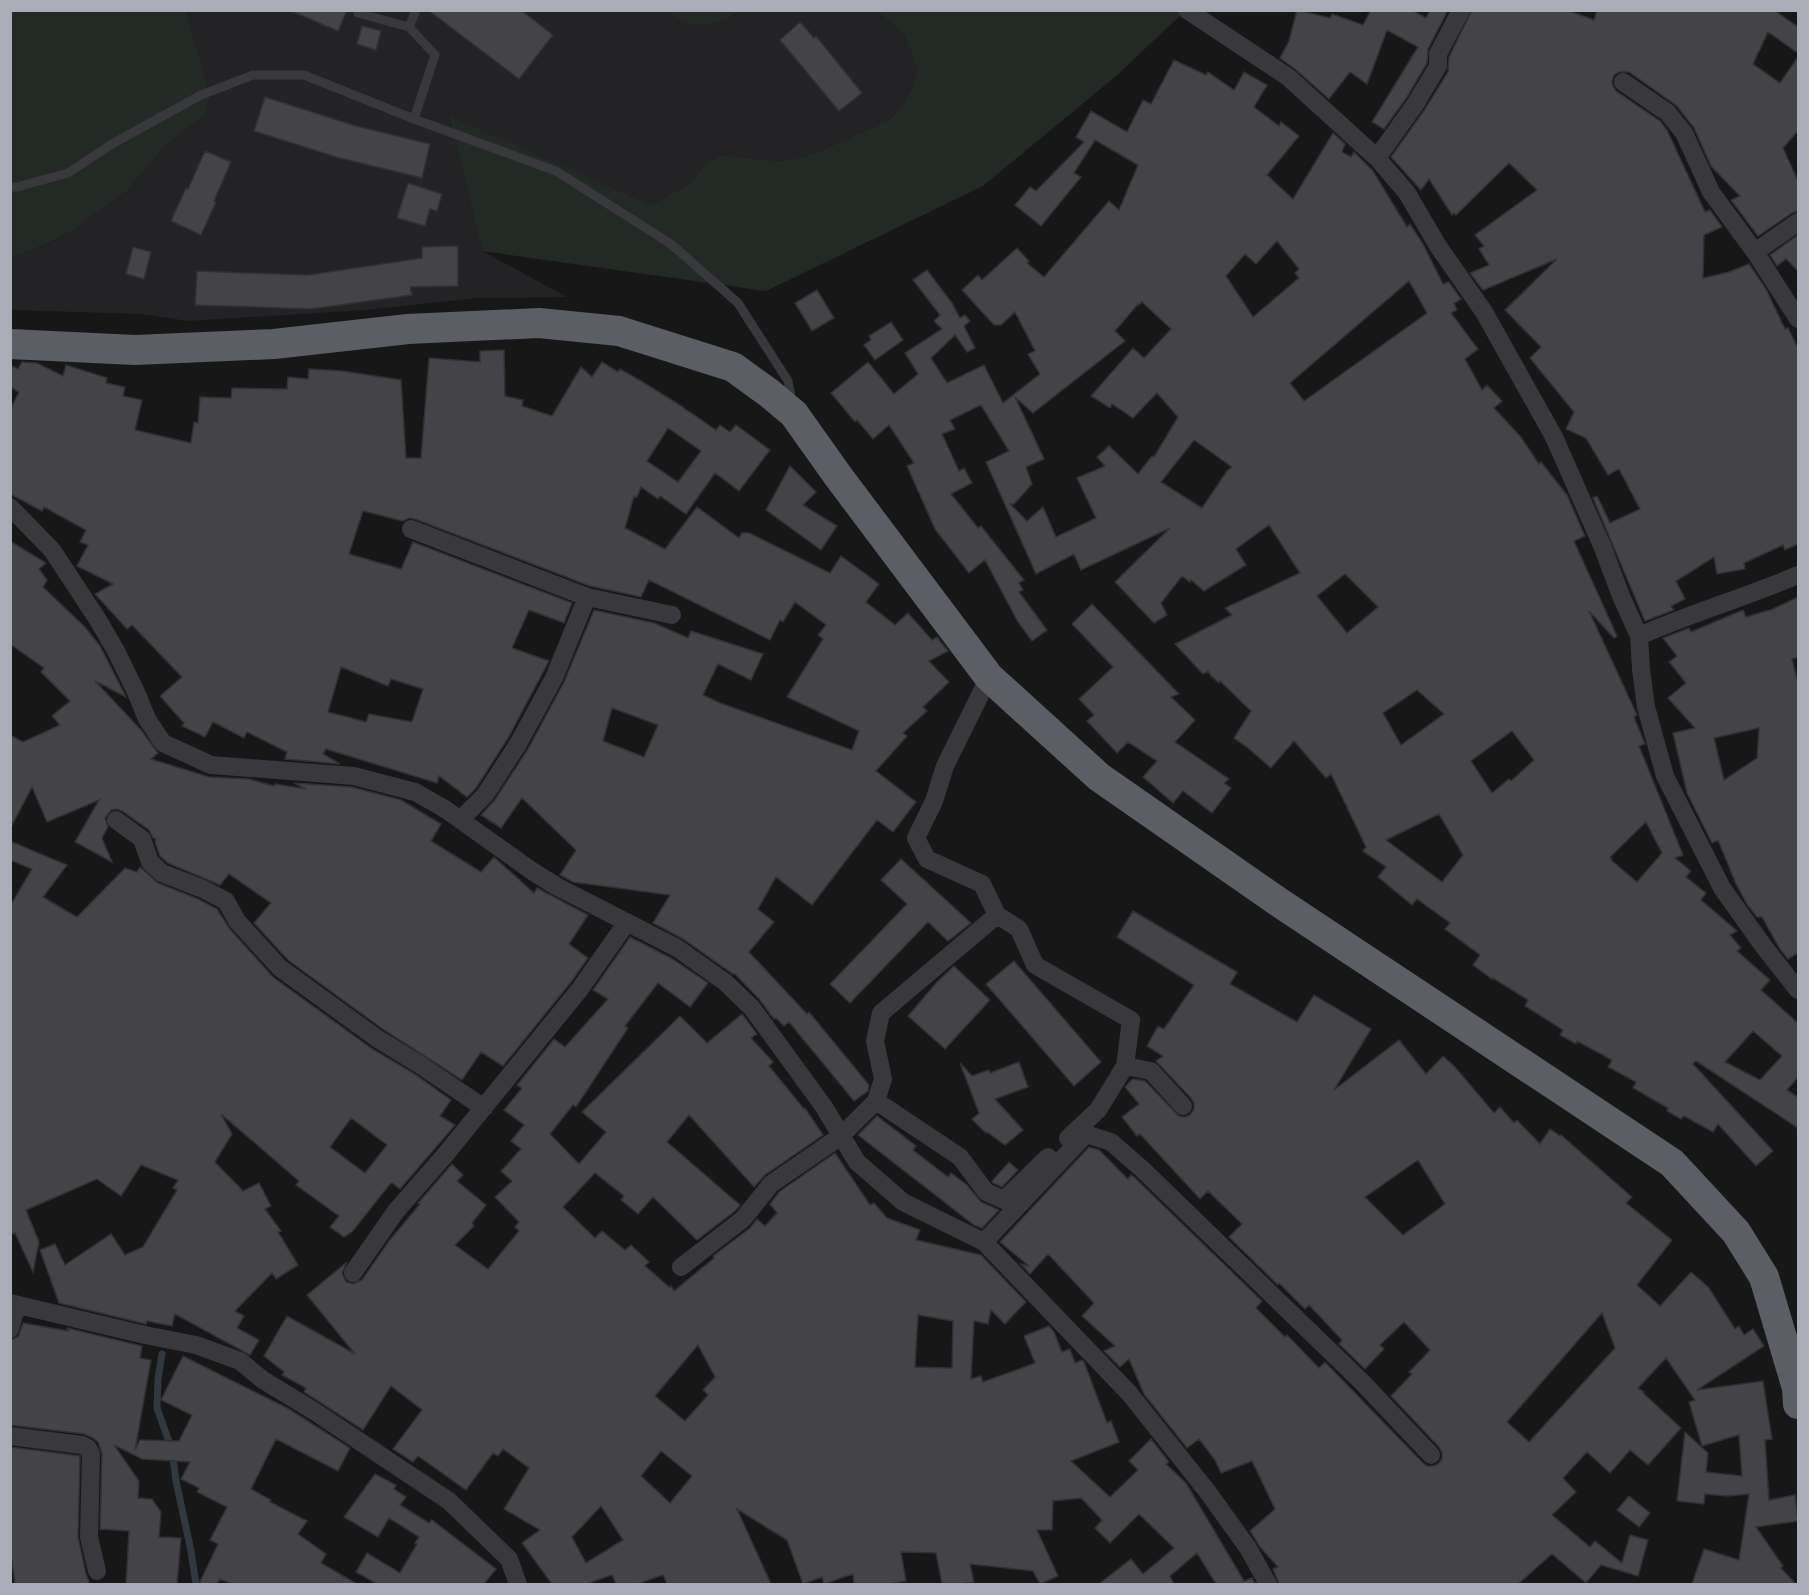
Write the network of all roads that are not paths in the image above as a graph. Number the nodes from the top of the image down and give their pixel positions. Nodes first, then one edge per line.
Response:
1 (416, 10) edge
2 (1187, 10) edge
3 (1461, 10) edge
4 (358, 13) dead end
5 (409, 27) junction
6 (1623, 82) dead end
7 (414, 119) junction
8 (1377, 158) junction
9 (10, 187) edge
10 (1798, 222) edge
11 (1755, 252) junction
12 (1798, 319) edge
13 (10, 344) edge
14 (794, 414) junction
15 (10, 507) edge
16 (411, 529) dead end
17 (1798, 575) edge
18 (587, 597) junction
19 (672, 615) dead end
20 (1639, 636) junction
21 (989, 676) junction
22 (461, 819) junction
23 (116, 820) dead end
24 (997, 915) junction
25 (627, 922) junction
26 (1798, 990) edge
27 (1125, 1066) junction
28 (876, 1101) junction
29 (1183, 1106) dead end
30 (484, 1108) junction
31 (841, 1136) junction
32 (984, 1242) junction
33 (681, 1267) dead end
34 (354, 1273) dead end
35 (14, 1304) edge
36 (10, 1329) edge
37 (1798, 1404) edge
38 (10, 1436) edge
39 (1431, 1455) dead end
40 (97, 1571) dead end
41 (518, 1584) edge
42 (1268, 1584) edge

1 - 5 lane
2 - 8 street
3 - 8 street
4 - 5 lane
5 - 7 lane
6 - 11 street
7 - 9 lane
7 - 14 lane
8 - 20 street
10 - 11 street
11 - 12 street
13 - 14 highway
14 - 21 highway
15 - 22 street
16 - 18 street
17 - 20 street
18 - 19 street
18 - 22 street
20 - 26 street
21 - 24 street
21 - 37 highway
22 - 25 street
23 - 30 street
24 - 27 street
24 - 28 street
25 - 30 street
25 - 31 street
27 - 28 street
27 - 29 street
28 - 31 street
30 - 34 street
31 - 32 street
31 - 33 street
32 - 39 street
32 - 42 street
35 - 36 street
35 - 41 street
38 - 40 street

